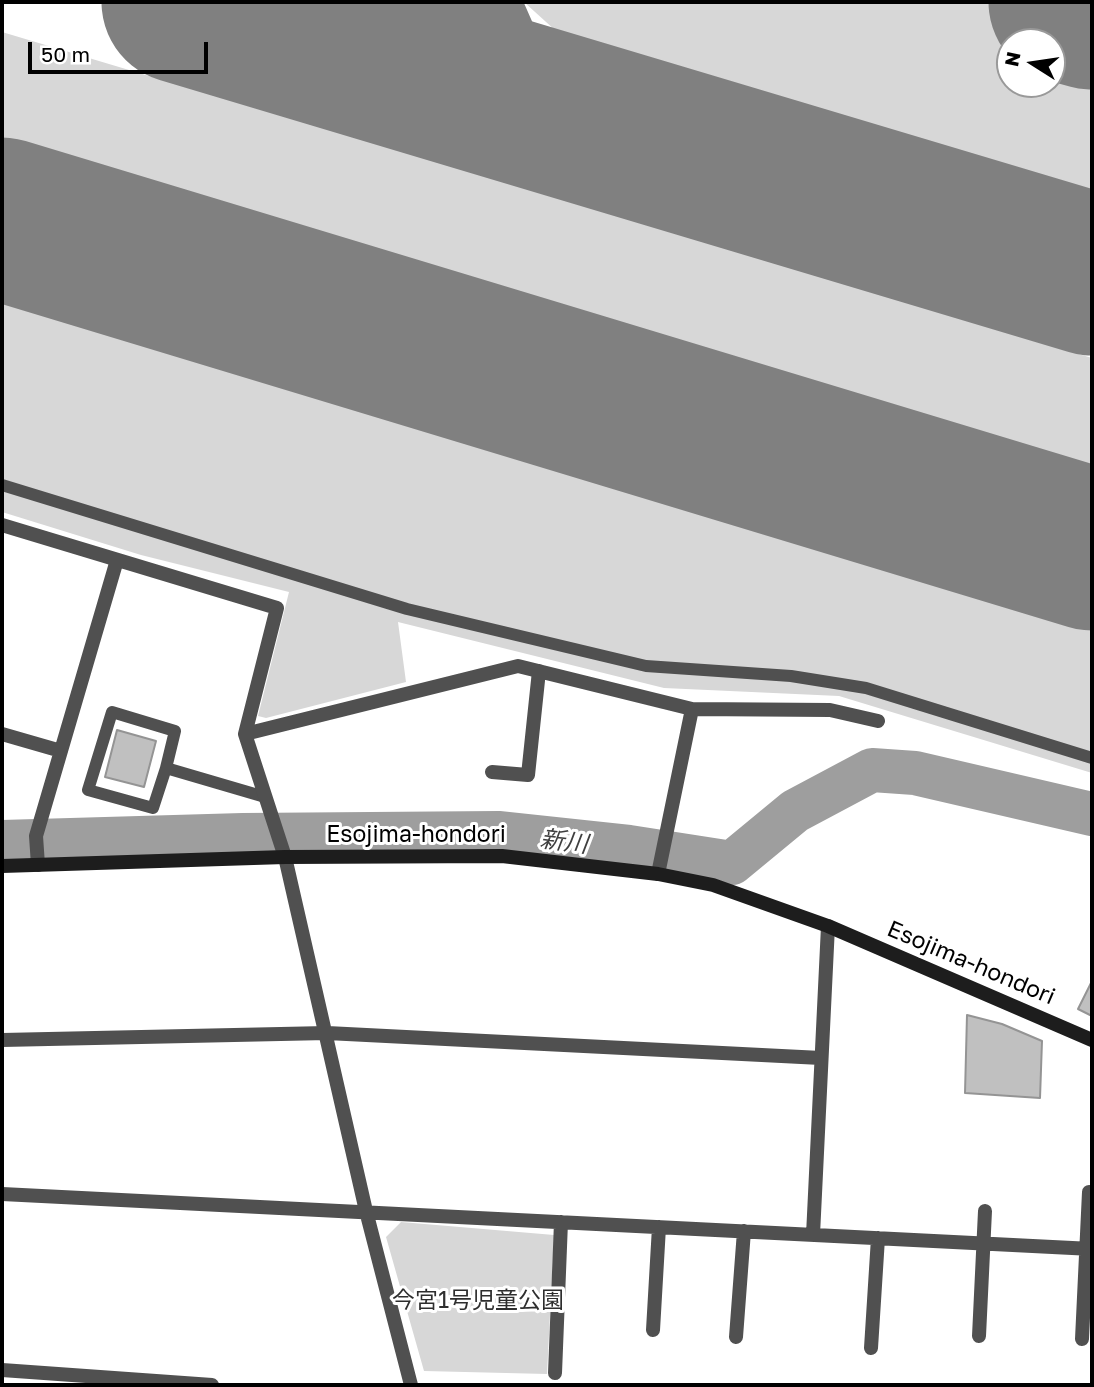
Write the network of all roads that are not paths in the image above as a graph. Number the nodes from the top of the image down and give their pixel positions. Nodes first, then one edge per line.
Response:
1 (2, 485) edge
2 (2, 525) edge
3 (117, 561) junction
4 (539, 671) junction
5 (692, 709) junction
6 (878, 722) dead end
7 (2, 734) edge
8 (245, 734) junction
9 (61, 751) junction
10 (1092, 758) edge
11 (166, 768) junction
12 (492, 772) dead end
13 (265, 797) junction
14 (285, 857) junction
15 (38, 865) junction
16 (2, 866) edge
17 (658, 874) junction
18 (828, 926) junction
19 (327, 1033) junction
20 (2, 1040) edge
21 (1092, 1040) edge
22 (821, 1058) junction
23 (1089, 1192) dead end
24 (2, 1194) edge
25 (366, 1211) junction
26 (985, 1211) dead end
27 (561, 1222) junction
28 (659, 1227) junction
29 (744, 1231) junction
30 (813, 1235) junction
31 (878, 1238) junction
32 (983, 1243) junction
33 (1089, 1249) edge
34 (653, 1330) dead end
35 (979, 1336) dead end
36 (736, 1337) dead end
37 (1082, 1339) dead end
38 (871, 1348) dead end
39 (2, 1370) edge
40 (555, 1373) dead end
41 (212, 1385) edge
42 (411, 1385) edge

1 - 10 lane
2 - 3 street
3 - 8 street
3 - 9 street
4 - 5 street
4 - 8 street
4 - 12 street
5 - 6 street
5 - 17 street
7 - 9 street
8 - 13 street
9 - 15 street
11 - 11 lane
11 - 13 lane
13 - 14 street
14 - 15 street, Esojima-hondori
14 - 17 street, Esojima-hondori
14 - 19 street
15 - 16 street, Esojima-hondori
17 - 18 street, Esojima-hondori
18 - 21 street, Esojima-hondori
18 - 22 street
19 - 20 street
19 - 22 street
19 - 25 street
22 - 30 street
23 - 33 street
24 - 25 street
25 - 27 street
25 - 42 street
26 - 32 street
27 - 28 street
27 - 40 street
28 - 29 street
28 - 34 street
29 - 30 street
29 - 36 street
30 - 31 street
31 - 32 street
31 - 38 street
32 - 33 street
32 - 35 street
33 - 37 street
39 - 41 street

